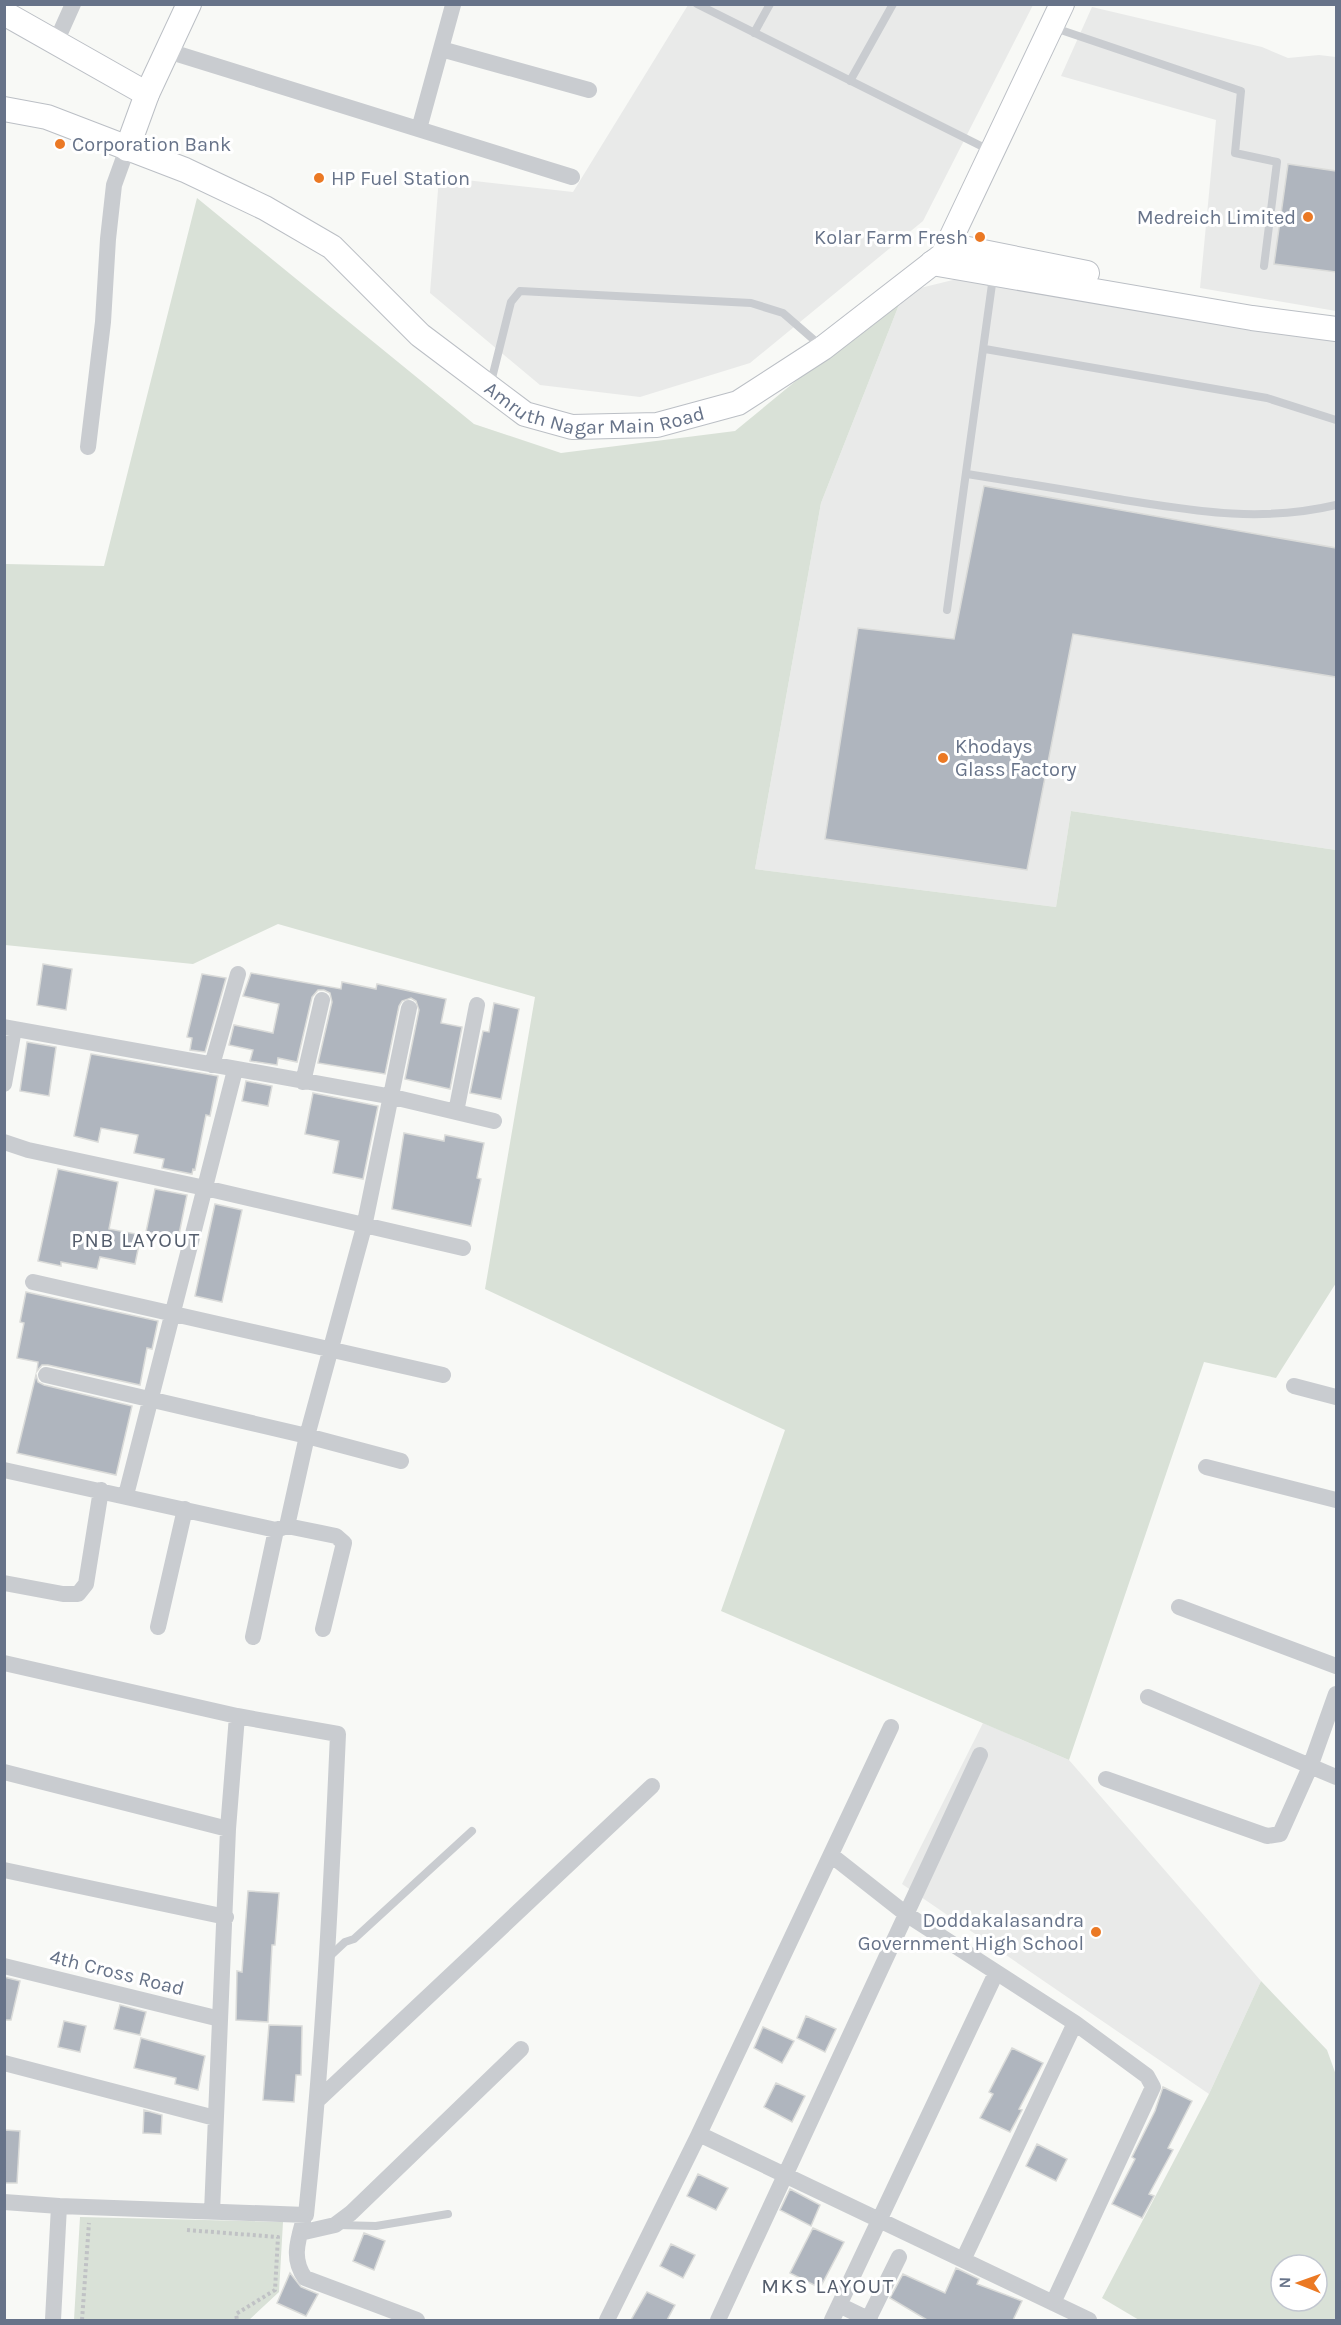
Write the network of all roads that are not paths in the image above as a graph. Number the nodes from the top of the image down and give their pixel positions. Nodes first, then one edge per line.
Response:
1 (73, 4) edge
2 (189, 4) edge
3 (697, 4) edge
4 (770, 4) edge
5 (893, 4) edge
6 (1062, 4) edge
7 (453, 5) edge
8 (4, 13) edge
9 (1052, 27) junction
10 (754, 33) junction
11 (56, 42) junction
12 (441, 49) junction
13 (168, 51) junction
14 (850, 81) junction
15 (589, 90) dead end
16 (147, 94) junction
17 (4, 109) edge
18 (419, 129) junction
19 (127, 149) junction
20 (992, 152) junction
21 (572, 177) dead end
22 (948, 245) junction
23 (932, 263) junction
24 (1264, 266) dead end
25 (993, 273) junction
26 (1336, 319) edge
27 (1336, 329) edge
28 (823, 348) junction
29 (985, 349) junction
30 (489, 389) junction
31 (1336, 420) edge
32 (88, 447) dead end
33 (968, 474) junction
34 (1336, 505) edge
35 (947, 610) dead end
36 (238, 974) dead end
37 (322, 1000) dead end
38 (477, 1005) dead end
39 (409, 1008) dead end
40 (9, 1028) edge
41 (212, 1065) junction
42 (235, 1070) junction
43 (303, 1082) junction
44 (4, 1084) edge
45 (393, 1097) junction
46 (456, 1112) junction
47 (494, 1120) dead end
48 (4, 1142) edge
49 (205, 1188) junction
50 (364, 1227) junction
51 (463, 1248) dead end
52 (33, 1282) dead end
53 (173, 1313) junction
54 (331, 1350) junction
55 (46, 1375) dead end
56 (443, 1375) dead end
57 (1294, 1386) dead end
58 (1336, 1397) edge
59 (150, 1399) junction
60 (307, 1436) junction
61 (401, 1461) dead end
62 (1206, 1467) dead end
63 (4, 1470) edge
64 (101, 1490) junction
65 (126, 1495) junction
66 (1336, 1500) edge
67 (185, 1509) junction
68 (281, 1528) junction
69 (4, 1583) edge
70 (1179, 1607) dead end
71 (159, 1627) dead end
72 (323, 1629) dead end
73 (253, 1637) dead end
74 (4, 1663) edge
75 (1336, 1666) edge
76 (1336, 1694) edge
77 (1148, 1697) dead end
78 (237, 1716) junction
79 (891, 1727) dead end
80 (980, 1755) dead end
81 (1310, 1767) junction
82 (4, 1772) edge
83 (1336, 1777) edge
84 (1106, 1779) dead end
85 (652, 1786) dead end
86 (228, 1828) junction
87 (472, 1831) dead end
88 (831, 1855) junction
89 (4, 1870) edge
90 (906, 1914) junction
91 (226, 1917) junction
92 (328, 1957) junction
93 (4, 1966) edge
94 (996, 1973) junction
95 (220, 2019) junction
96 (1075, 2024) junction
97 (521, 2049) dead end
98 (4, 2064) edge
99 (318, 2099) junction
100 (216, 2118) junction
101 (699, 2134) junction
102 (784, 2175) junction
103 (4, 2202) edge
104 (59, 2206) junction
105 (212, 2212) junction
106 (448, 2214) dead end
107 (306, 2215) junction
108 (879, 2220) junction
109 (335, 2225) junction
110 (300, 2233) junction
111 (898, 2257) dead end
112 (963, 2260) junction
113 (1053, 2303) junction
114 (836, 2313) edge
115 (409, 2319) edge
116 (53, 2320) edge
117 (607, 2320) edge
118 (718, 2320) edge
119 (869, 2320) edge
120 (1089, 2320) edge

1 - 11 street
2 - 13 main road
3 - 10 lane
4 - 10 lane
5 - 14 lane
6 - 9 main road, Amruth Nagar Main Road
7 - 12 street
8 - 11 main road
9 - 20 main road, Amruth Nagar Main Road
9 - 24 lane
10 - 14 lane
11 - 16 main road
12 - 15 street
12 - 18 street
13 - 16 main road
13 - 18 street
14 - 20 lane
16 - 19 main road
17 - 19 main road, Amruth Nagar Main Road
18 - 21 street
19 - 30 main road, Amruth Nagar Main Road
19 - 32 street
20 - 22 main road, Amruth Nagar Main Road
22 - 23 main road, Amruth Nagar Main Road
22 - 26 main road
23 - 25 main road
23 - 28 main road, Amruth Nagar Main Road
25 - 27 main road
25 - 29 lane
28 - 30 main road, Amruth Nagar Main Road
28 - 30 lane
29 - 31 lane
29 - 33 lane
33 - 34 lane
33 - 35 lane
36 - 41 street
37 - 43 street
38 - 46 street
39 - 45 street
40 - 41 street
40 - 44 street
41 - 42 street
42 - 43 street
42 - 49 street
43 - 45 street
45 - 46 street
45 - 50 street
46 - 47 street
48 - 49 street
49 - 50 street
49 - 53 street
50 - 51 street
50 - 54 street
52 - 53 street
53 - 54 street
53 - 59 street
54 - 56 street
54 - 60 street
55 - 59 street
57 - 58 street
59 - 60 street
59 - 65 street
60 - 61 street
60 - 68 street
62 - 66 street
63 - 64 street
64 - 65 street
64 - 69 street
65 - 67 street
67 - 68 street
67 - 71 street
68 - 72 street
68 - 73 street
70 - 75 street
74 - 78 street
76 - 81 street
77 - 81 street
78 - 86 street
78 - 92 street
79 - 88 street
80 - 90 street
81 - 83 street
81 - 84 street
82 - 86 street
85 - 99 street
86 - 91 street
87 - 92 lane
88 - 90 street
88 - 101 street
89 - 91 street
90 - 94 street
90 - 102 street
91 - 95 street
92 - 99 street
93 - 95 street, 4th Cross Road
94 - 96 street
94 - 108 street
95 - 100 street
96 - 112 street
96 - 113 street
97 - 109 street
98 - 100 street
99 - 107 street
100 - 105 street
101 - 102 street
101 - 117 street
102 - 108 street
102 - 118 street
103 - 104 street
104 - 105 street
104 - 116 street
105 - 107 street
106 - 109 lane
107 - 110 street
108 - 112 street
108 - 114 street
109 - 110 street
110 - 115 street
111 - 119 street
112 - 113 street
113 - 120 street
114 - 119 street

